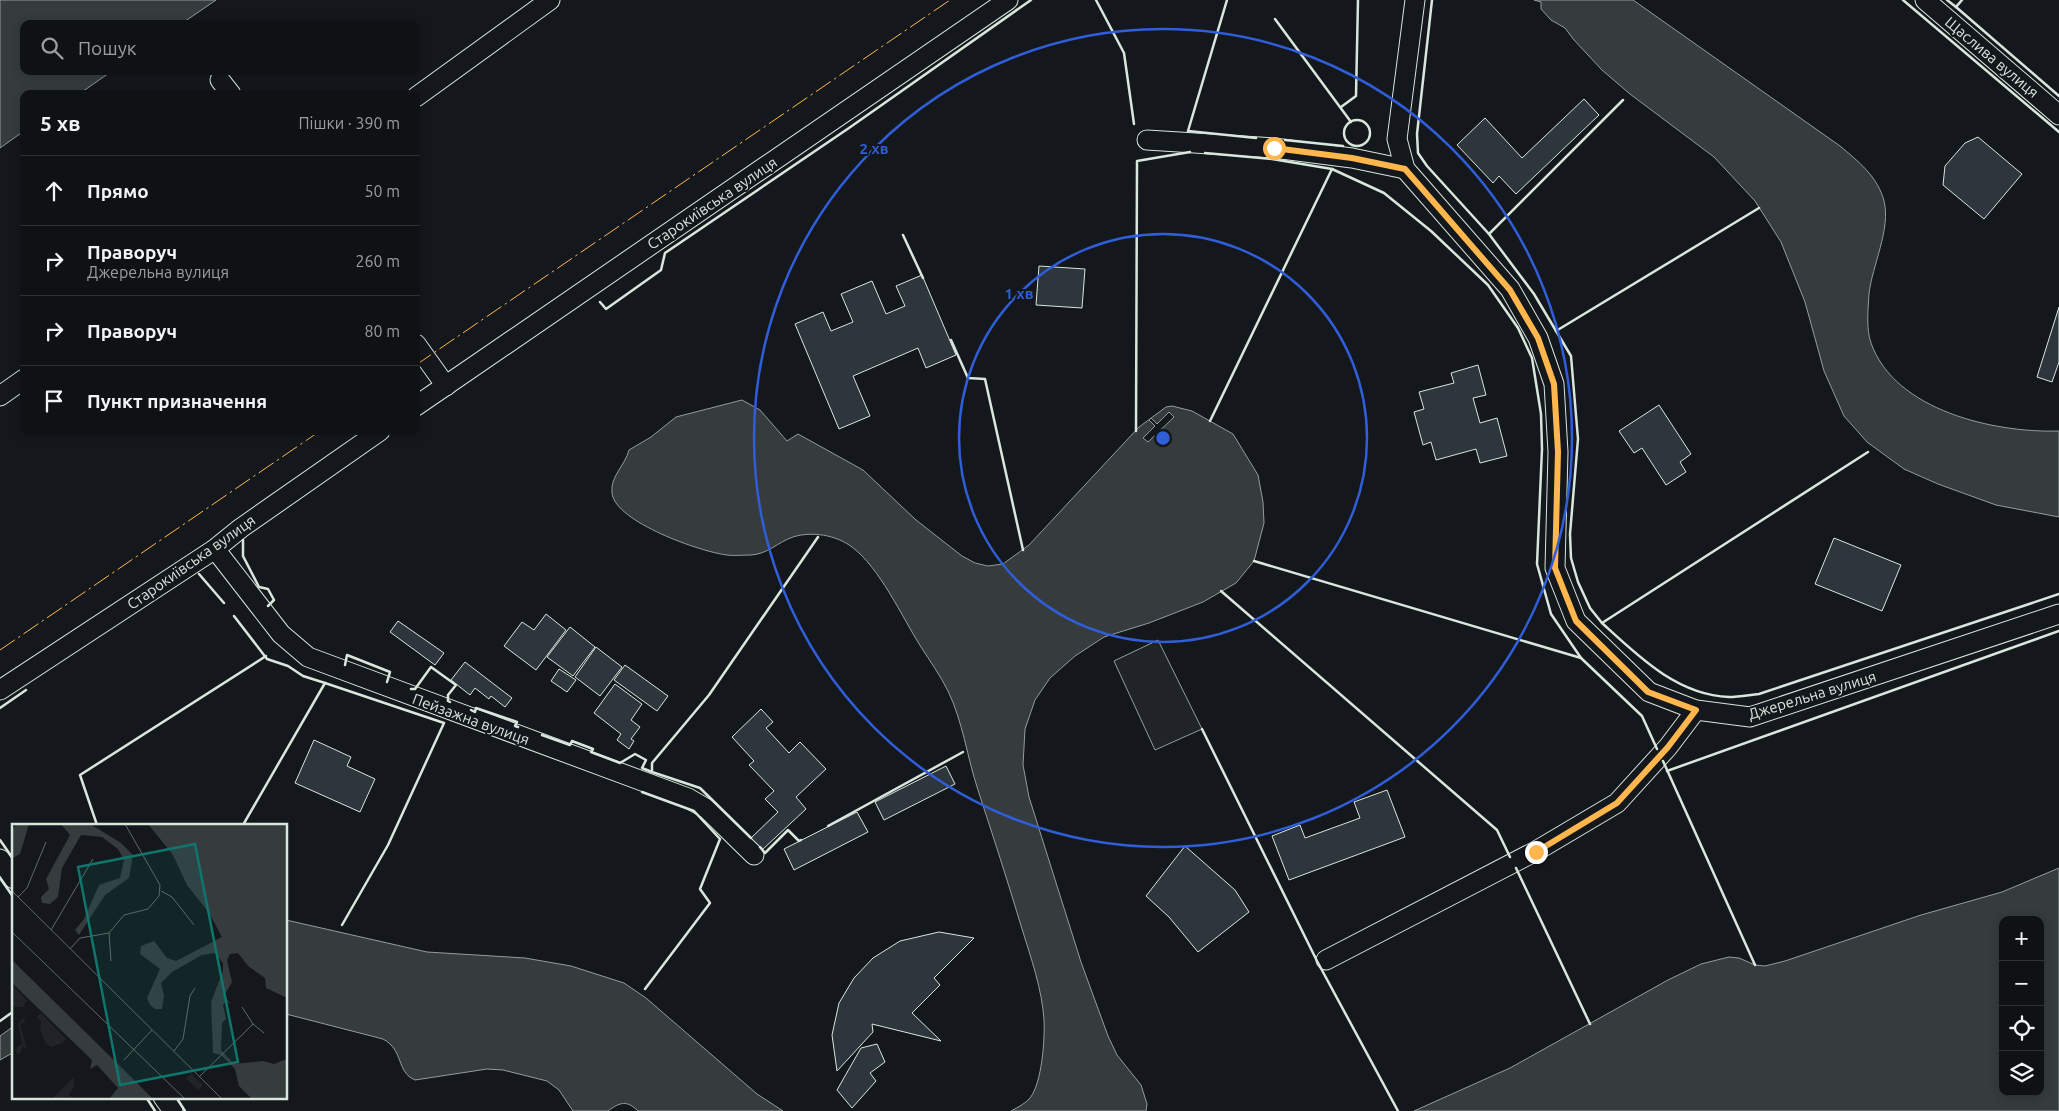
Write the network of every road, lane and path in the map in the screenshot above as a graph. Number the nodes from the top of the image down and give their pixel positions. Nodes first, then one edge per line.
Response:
1 (550, 0) edge
2 (1008, 0) edge
3 (1415, 0) edge
4 (1925, 0) edge
5 (420, 93) edge
6 (2059, 115) edge
7 (1147, 140) dead end
8 (1405, 169) junction
9 (420, 350) edge
10 (20, 382) edge
11 (446, 386) junction
12 (0, 396) edge
13 (420, 403) edge
14 (374, 435) edge
15 (215, 549) junction
16 (2059, 614) edge
17 (0, 690) edge
18 (1696, 710) junction
19 (754, 855) dead end
20 (0, 859) edge
21 (12, 876) edge
22 (1326, 960) dead end
23 (164, 1098) edge
24 (173, 1111) edge

1 - 5 street
2 - 11 street, Старокиївська вулиця
3 - 8 street, Джерельна вулиця
4 - 6 street, Щаслива вулиця
7 - 8 street
8 - 18 street, Джерельна вулиця
9 - 11 street
10 - 12 street
11 - 13 street, Старокиївська вулиця
14 - 15 street, Старокиївська вулиця
15 - 17 street, Старокиївська вулиця
15 - 19 street, Пейзажна вулиця
16 - 18 street, Джерельна вулиця
18 - 22 street
20 - 21 street
23 - 24 street

